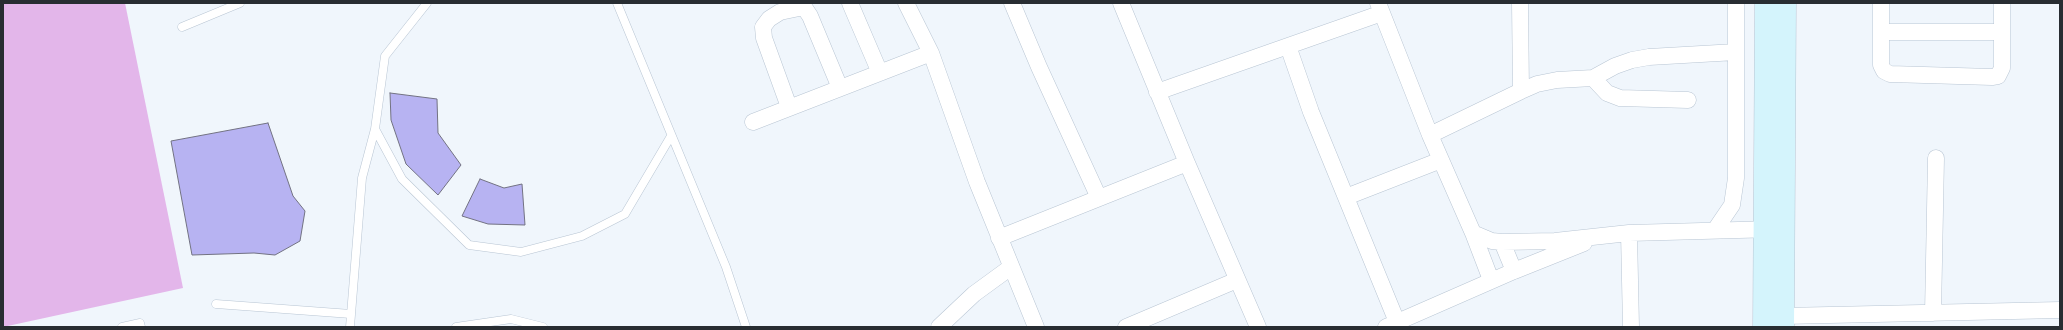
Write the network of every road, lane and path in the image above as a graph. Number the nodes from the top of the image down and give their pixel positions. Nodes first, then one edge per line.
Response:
1 (240, 3) edge
2 (427, 3) edge
3 (617, 3) edge
4 (850, 3) edge
5 (1012, 3) edge
6 (1121, 3) edge
7 (1520, 3) edge
8 (1736, 3) edge
9 (1766, 3) edge
10 (1785, 3) edge
11 (1881, 3) edge
12 (2002, 3) edge
13 (912, 6) edge
14 (1380, 8) edge
15 (182, 27) dead end
16 (1881, 32) junction
17 (2002, 32) junction
18 (1288, 46) junction
19 (1736, 52) junction
20 (931, 53) junction
21 (880, 73) junction
22 (1593, 78) junction
23 (840, 88) junction
24 (1521, 91) junction
25 (1157, 92) junction
26 (1688, 100) dead end
27 (789, 107) junction
28 (753, 122) dead end
29 (375, 129) junction
30 (1430, 135) junction
31 (671, 136) junction
32 (1936, 158) dead end
33 (1441, 160) junction
34 (1187, 163) junction
35 (1346, 197) junction
36 (1099, 198) junction
37 (1774, 229) junction
38 (1715, 230) junction
39 (1473, 233) junction
40 (1629, 233) junction
41 (1606, 235) junction
42 (999, 238) junction
43 (1502, 242) junction
44 (1011, 267) junction
45 (1514, 270) junction
46 (1237, 280) junction
47 (1491, 280) junction
48 (216, 304) dead end
49 (2060, 310) edge
50 (1933, 313) junction
51 (351, 314) junction
52 (1783, 321) edge
53 (1135, 325) edge
54 (1392, 325) edge
55 (122, 327) edge
56 (141, 327) edge
57 (350, 327) edge
58 (456, 327) edge
59 (543, 327) edge
60 (746, 327) edge
61 (939, 327) edge
62 (1036, 327) edge
63 (1258, 327) edge
64 (1631, 327) edge
65 (1764, 327) edge

1 - 15 lane
2 - 29 lane
3 - 31 lane
4 - 21 street
5 - 36 street
6 - 25 street
7 - 24 street
8 - 19 street
9 - 37 street
10 - 37 street
11 - 16 street
12 - 17 street
13 - 20 street
14 - 18 street
14 - 30 street
16 - 17 street
16 - 17 street
18 - 25 street
18 - 35 street
19 - 22 street
19 - 38 street
20 - 21 street
20 - 42 street
21 - 23 street
22 - 24 street
22 - 26 street
23 - 27 street
23 - 27 street
24 - 30 street
25 - 34 street
27 - 28 street
29 - 31 lane
29 - 51 lane
30 - 33 street
31 - 60 lane
32 - 50 street
33 - 35 street
33 - 39 street
34 - 36 street
34 - 46 street
35 - 54 street
36 - 42 street
37 - 38 street
37 - 52 street
37 - 65 street
38 - 40 street
39 - 43 street
39 - 47 street
40 - 41 street
40 - 64 street
41 - 43 street
41 - 45 street
42 - 44 street
43 - 45 street
44 - 61 street
44 - 62 street
45 - 47 street
46 - 53 street
46 - 63 street
47 - 54 street
48 - 51 lane
49 - 50 street
50 - 52 street
51 - 57 lane
55 - 56 lane
58 - 59 lane

